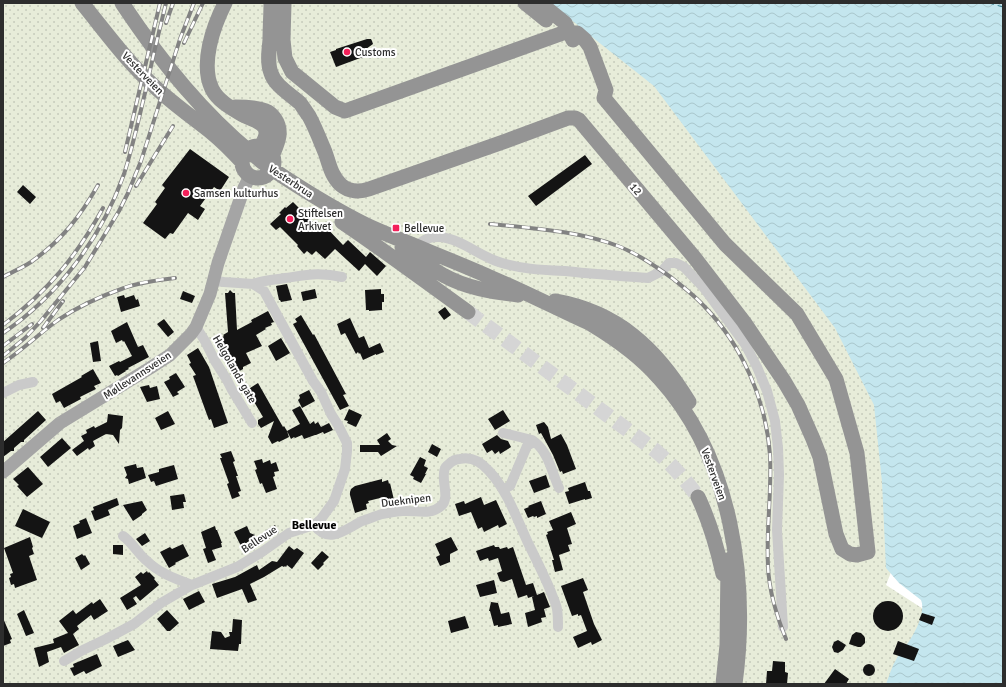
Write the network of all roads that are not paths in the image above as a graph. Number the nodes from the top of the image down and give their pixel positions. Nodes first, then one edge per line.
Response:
1 (82, 3) edge
2 (122, 3) edge
3 (271, 3) edge
4 (284, 3) edge
5 (524, 3) edge
6 (540, 3) edge
7 (223, 6) edge
8 (566, 33) junction
9 (261, 159) junction
10 (250, 176) joint
11 (407, 259) junction
12 (342, 277) dead end
13 (214, 281) junction
14 (254, 284) junction
15 (468, 312) tunnel mouth
16 (577, 319) junction
17 (196, 327) junction
18 (33, 382) dead end
19 (3, 393) edge
20 (252, 423) dead end
21 (503, 433) dead end
22 (536, 443) junction
23 (3, 472) edge
24 (719, 486) junction
25 (559, 488) dead end
26 (503, 489) junction
27 (698, 497) tunnel mouth
28 (314, 525) junction
29 (123, 536) dead end
30 (192, 585) junction
31 (727, 590) junction
32 (739, 617) junction
33 (558, 627) dead end
34 (783, 627) dead end
35 (64, 662) dead end
36 (723, 684) edge
37 (735, 684) edge
38 (744, 684) edge

1 - 9 highway, Vesterveien
2 - 16 highway, Vesterbrua
3 - 8 highway, 12
4 - 8 highway
5 - 8 highway
6 - 8 highway
7 - 9 highway
9 - 10 highway
9 - 11 highway, Vesterveien
10 - 13 main road, Møllevannsveien
11 - 15 highway
11 - 24 highway
11 - 34 street
12 - 14 street
13 - 14 street
13 - 17 main road, Møllevannsveien
14 - 28 street
16 - 24 highway, Vesterveien
16 - 31 highway, Vesterveien
17 - 20 street, Helgolands gate
17 - 23 main road, Møllevannsveien
18 - 19 street
21 - 22 street
22 - 25 street
22 - 26 street
24 - 32 highway, Vesterveien
26 - 28 street, Dueknipen
26 - 33 street, Dueknipen
27 - 31 highway
28 - 30 street, Bellevue
29 - 30 street
30 - 35 street, Bellevue
31 - 36 highway, Vesterveien
32 - 37 highway, Vesterveien
32 - 38 highway

